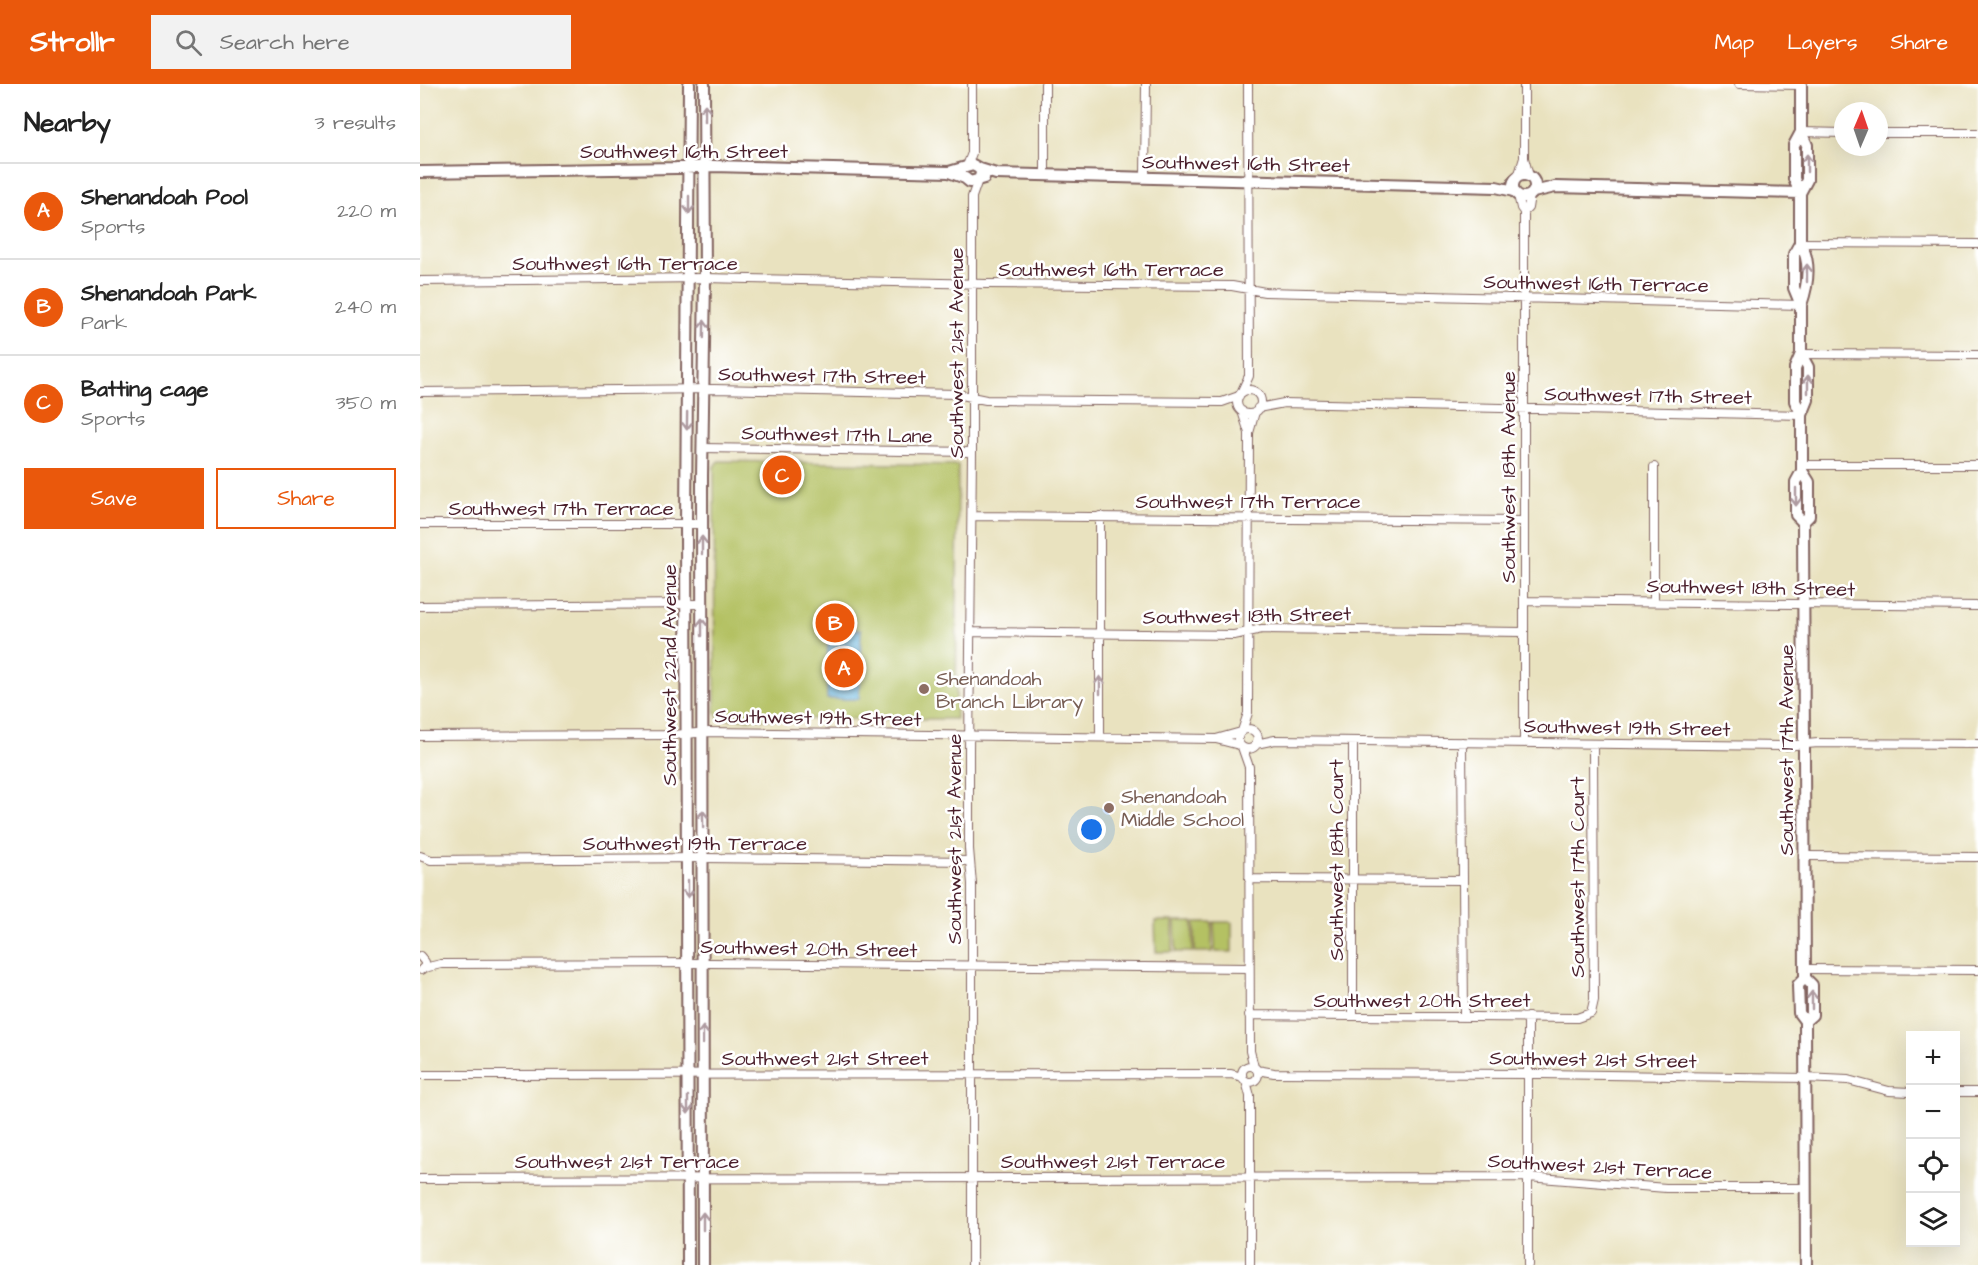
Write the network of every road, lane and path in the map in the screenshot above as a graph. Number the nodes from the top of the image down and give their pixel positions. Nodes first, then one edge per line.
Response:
1 (689, 84) edge
2 (704, 84) edge
3 (972, 84) edge
4 (1046, 84) edge
5 (1146, 84) edge
6 (1248, 84) edge
7 (1524, 84) edge
8 (1739, 84) edge
9 (1801, 84) edge
10 (1801, 132) junction
11 (1834, 133) edge
12 (1888, 133) edge
13 (1978, 133) edge
14 (705, 166) junction
15 (689, 167) junction
16 (420, 172) edge
17 (972, 173) junction
18 (1045, 176) junction
19 (1145, 178) junction
20 (1248, 181) junction
21 (1524, 186) junction
22 (1800, 193) junction
23 (1800, 243) junction
24 (1978, 243) edge
25 (689, 278) junction
26 (705, 278) junction
27 (420, 282) edge
28 (972, 283) junction
29 (1248, 289) junction
30 (1525, 298) junction
31 (1801, 305) junction
32 (1801, 354) junction
33 (1978, 355) edge
34 (1249, 376) junction
35 (703, 389) junction
36 (687, 390) junction
37 (420, 393) edge
38 (1240, 394) junction
39 (1257, 395) junction
40 (972, 397) junction
41 (1222, 402) junction
42 (1278, 403) junction
43 (1240, 409) junction
44 (1524, 409) junction
45 (1257, 410) junction
46 (1802, 415) junction
47 (1249, 433) junction
48 (702, 448) junction
49 (972, 452) junction
50 (1978, 465) edge
51 (1654, 467) dead end
52 (1802, 468) junction
53 (972, 516) junction
54 (1100, 516) junction
55 (1247, 518) junction
56 (1523, 520) junction
57 (420, 524) edge
58 (686, 524) junction
59 (702, 524) junction
60 (1524, 601) junction
61 (1654, 602) junction
62 (686, 604) junction
63 (702, 604) junction
64 (1803, 605) junction
65 (420, 606) edge
66 (1978, 606) edge
67 (971, 632) junction
68 (1248, 632) junction
69 (1524, 632) junction
70 (1100, 633) junction
71 (1248, 714) junction
72 (1242, 731) junction
73 (702, 733) junction
74 (1255, 733) junction
75 (686, 734) junction
76 (420, 736) edge
77 (969, 736) junction
78 (1100, 737) junction
79 (1216, 739) junction
80 (1275, 740) junction
81 (1353, 741) junction
82 (1462, 742) junction
83 (1524, 742) junction
84 (1593, 744) junction
85 (1804, 744) junction
86 (1978, 744) edge
87 (1255, 745) junction
88 (1240, 746) junction
89 (1249, 767) junction
90 (420, 856) edge
91 (1805, 856) junction
92 (1978, 857) edge
93 (688, 858) junction
94 (704, 858) junction
95 (970, 861) junction
96 (1249, 879) junction
97 (1353, 880) junction
98 (1462, 880) junction
99 (422, 963) edge
100 (688, 963) junction
101 (704, 963) junction
102 (972, 966) junction
103 (1249, 968) junction
104 (1978, 970) edge
105 (1805, 974) junction
106 (1592, 1010) joint
107 (1249, 1015) junction
108 (1353, 1016) junction
109 (1464, 1016) junction
110 (1528, 1017) junction
111 (688, 1074) junction
112 (703, 1074) junction
113 (972, 1074) junction
114 (1250, 1074) junction
115 (1528, 1074) junction
116 (420, 1075) edge
117 (1805, 1078) junction
118 (1906, 1092) edge
119 (1960, 1092) edge
120 (1978, 1092) edge
121 (971, 1177) junction
122 (1250, 1177) junction
123 (1528, 1177) junction
124 (687, 1178) junction
125 (703, 1178) junction
126 (420, 1179) edge
127 (1806, 1188) junction
128 (688, 1265) edge
129 (703, 1265) edge
130 (972, 1265) edge
131 (1250, 1265) edge
132 (1528, 1265) edge
133 (1806, 1265) edge

1 - 15 main road, Southwest 22nd Avenue
14 -> 2 main road, Southwest 22nd Avenue
3 - 17 street, Southwest 21st Avenue
4 - 18 street
5 - 19 street
6 - 20 street
7 - 21 street
8 - 9 street
9 - 10 main road, Southwest 17th Avenue
10 - 11 street
10 - 22 main road, Southwest 17th Avenue
12 - 13 street
14 - 15 main road, Southwest 16th Street
14 - 17 main road, Southwest 16th Street
14 - 26 main road, Southwest 22nd Avenue
15 - 16 main road, Southwest 16th Street
15 -> 25 main road, Southwest 22nd Avenue
17 - 18 main road, Southwest 16th Street
17 - 28 street, Southwest 21st Avenue
18 - 19 main road, Southwest 16th Street
19 - 20 main road, Southwest 16th Street
20 - 21 main road, Southwest 16th Street
20 - 29 street
21 - 22 main road, Southwest 16th Street
21 - 30 street, Southwest 18th Avenue
22 - 23 main road, Southwest 17th Avenue
23 - 24 street
23 - 31 main road, Southwest 17th Avenue
25 - 26 street, Southwest 16th Terrace
25 - 27 street, Southwest 16th Terrace
25 - 36 main road, Southwest 22nd Avenue
26 - 28 street, Southwest 16th Terrace
35 -> 26 main road, Southwest 22nd Avenue
28 - 29 street, Southwest 16th Terrace
28 - 40 street, Southwest 21st Avenue
29 - 30 street, Southwest 16th Terrace
29 - 34 street
30 - 31 street, Southwest 16th Terrace
30 - 44 street, Southwest 18th Avenue
31 - 32 main road, Southwest 17th Avenue
32 - 33 street
32 - 46 main road, Southwest 17th Avenue
34 - 38 street
34 - 39 street
35 - 36 street, Southwest 17th Street
35 - 40 street, Southwest 17th Street
35 - 48 main road, Southwest 22nd Avenue
36 - 37 street, Southwest 17th Street
36 -> 58 main road, Southwest 22nd Avenue
38 - 39 street
38 - 41 street, Southwest 17th Street
38 - 43 street
39 - 42 street, Southwest 17th Street
39 - 45 street
40 - 41 street, Southwest 17th Street
40 - 49 street, Southwest 21st Avenue
41 - 43 street, Southwest 17th Street
42 - 44 street, Southwest 17th Street
42 - 45 street, Southwest 17th Street
43 - 45 street
43 - 47 street
44 - 46 street, Southwest 17th Street
44 - 56 street, Southwest 18th Avenue
45 - 47 street
46 - 52 main road, Southwest 17th Avenue
47 - 55 street
48 - 49 street, Southwest 17th Lane
48 - 59 main road, Southwest 22nd Avenue
49 - 53 street, Southwest 21st Avenue
50 - 52 street
51 - 61 street
52 - 64 main road, Southwest 17th Avenue
53 - 54 street, Southwest 17th Terrace
53 - 67 street, Southwest 21st Avenue
54 - 55 street, Southwest 17th Terrace
54 - 70 street
55 - 56 street, Southwest 17th Terrace
55 - 68 street
56 - 60 street, Southwest 18th Avenue
57 - 58 street, Southwest 17th Terrace
58 - 59 street, Southwest 17th Terrace
58 - 62 main road, Southwest 22nd Avenue
63 -> 59 main road, Southwest 22nd Avenue
60 - 61 street, Southwest 18th Street
60 - 69 street, Southwest 18th Avenue
61 - 64 street, Southwest 18th Street
62 - 63 street
62 - 65 street
62 - 75 main road, Southwest 22nd Avenue
73 -> 63 main road, Southwest 22nd Avenue
64 - 66 street, Southwest 18th Street
64 - 85 main road, Southwest 17th Avenue
67 - 70 street, Southwest 18th Street
67 - 77 street, Southwest 21st Avenue
68 - 69 street, Southwest 18th Street
68 - 70 street, Southwest 18th Street
68 - 71 street
69 - 83 street, Southwest 18th Avenue
78 -> 70 street
71 - 72 street
71 - 74 street
72 - 74 street
72 - 79 street, Southwest 19th Street
72 - 88 street
73 - 75 street, Southwest 19th Street
73 - 77 street, Southwest 19th Street
94 -> 73 main road, Southwest 22nd Avenue
74 - 80 street, Southwest 19th Street
74 - 87 street
75 - 76 street, Southwest 19th Street
75 - 93 main road, Southwest 22nd Avenue
77 - 78 street, Southwest 19th Street
77 - 95 street, Southwest 21st Avenue
78 - 79 street, Southwest 19th Street
79 - 88 street, Southwest 19th Street
80 - 81 street, Southwest 19th Street
80 - 87 street, Southwest 19th Street
81 - 82 street, Southwest 19th Street
81 - 97 street, Southwest 18th Court
82 - 83 street, Southwest 19th Street
82 - 98 street
83 - 84 street, Southwest 19th Street
84 - 85 street, Southwest 19th Street
84 - 106 street, Southwest 17th Court
85 - 86 street, Southwest 19th Street
85 - 91 main road, Southwest 17th Avenue
87 - 88 street
87 - 89 street
88 - 89 street
89 - 96 street
90 - 93 street, Southwest 19th Terrace
91 - 92 street
91 - 105 main road, Southwest 17th Avenue
93 - 94 street, Southwest 19th Terrace
93 -> 100 main road, Southwest 22nd Avenue
94 - 95 street, Southwest 19th Terrace
94 - 101 main road, Southwest 22nd Avenue
95 - 102 street, Southwest 21st Avenue
96 - 97 street
96 - 103 street
97 - 98 street
97 - 108 street, Southwest 18th Court
98 - 109 street
99 - 100 street, Southwest 20th Street
100 - 101 street, Southwest 20th Street
100 - 111 main road, Southwest 22nd Avenue
101 - 102 street, Southwest 20th Street
112 -> 101 main road, Southwest 22nd Avenue
102 - 103 street, Southwest 20th Street
102 - 113 street, Southwest 21st Avenue
103 - 107 street
104 - 105 street
105 - 117 main road, Southwest 17th Avenue
106 - 110 street, Southwest 20th Street
107 - 108 street, Southwest 20th Street
107 - 114 street
108 - 109 street, Southwest 20th Street
109 - 110 street, Southwest 20th Street
110 - 115 street
111 - 112 street, Southwest 21st Street
111 - 116 street, Southwest 21st Street
111 -> 124 main road, Southwest 22nd Avenue
112 - 113 street, Southwest 21st Street
112 - 125 main road, Southwest 22nd Avenue
113 - 114 street, Southwest 21st Street
113 - 121 street, Southwest 21st Avenue
114 - 115 street, Southwest 21st Street
114 - 122 street
115 - 117 street, Southwest 21st Street
115 - 123 street
117 - 118 street, Southwest 21st Street
117 - 127 main road, Southwest 17th Avenue
119 - 120 street
121 - 122 street, Southwest 21st Terrace
121 - 125 street, Southwest 21st Terrace
121 - 130 street, Southwest 21st Avenue
122 - 123 street, Southwest 21st Terrace
122 - 131 street
123 - 127 street, Southwest 21st Terrace
123 - 132 street
124 - 125 street, Southwest 21st Terrace
124 - 126 street, Southwest 21st Terrace
124 - 128 main road, Southwest 22nd Avenue
129 -> 125 main road, Southwest 22nd Avenue
127 - 133 main road, Southwest 17th Avenue

